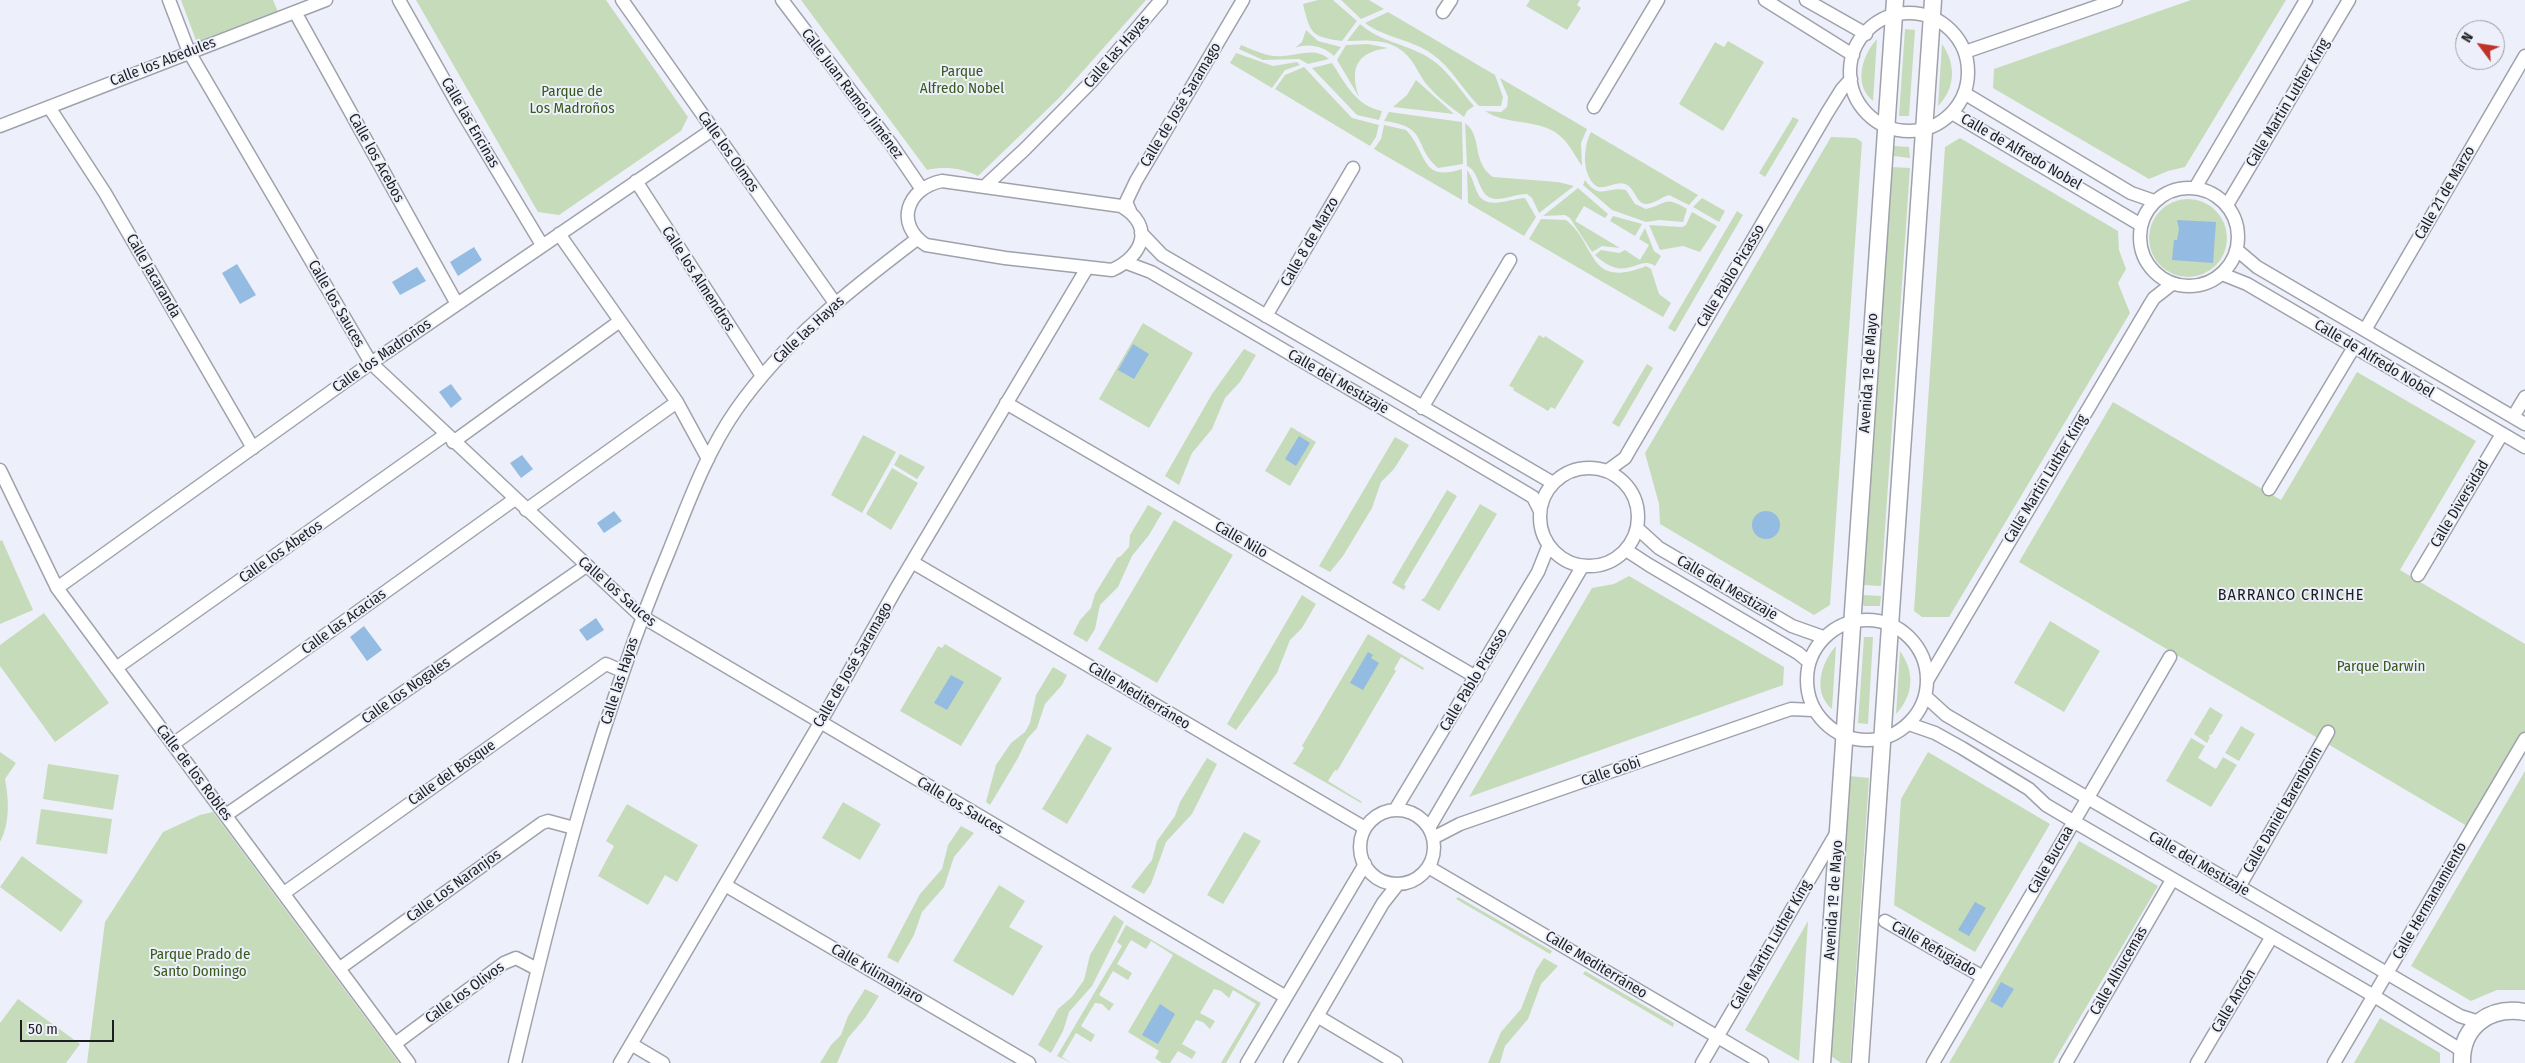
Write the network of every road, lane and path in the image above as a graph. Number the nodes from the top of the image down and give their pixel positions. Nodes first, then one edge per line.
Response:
1 (169, 0) edge
2 (326, 0) edge
3 (399, 0) edge
4 (622, 0) edge
5 (782, 0) edge
6 (1162, 0) edge
7 (1243, 0) edge
8 (1451, 0) edge
9 (1658, 0) edge
10 (1765, 0) edge
11 (1806, 0) edge
12 (1933, 0) edge
13 (2116, 0) edge
14 (2306, 0) edge
15 (2349, 0) edge
16 (1894, 8) edge
17 (295, 12) junction
18 (1443, 12) dead end
19 (1932, 18) junction
20 (1866, 34) junction
21 (190, 52) junction
22 (1965, 52) junction
23 (1854, 55) junction
24 (2525, 56) edge
25 (1851, 79) junction
26 (1964, 93) junction
27 (49, 107) junction
28 (1594, 107) dead end
29 (1952, 113) junction
30 (0, 126) edge
31 (1885, 126) junction
32 (1924, 129) junction
33 (712, 130) junction
34 (1353, 168) dead end
35 (636, 181) junction
36 (984, 187) junction
37 (921, 188) junction
38 (2195, 188) junction
39 (2154, 201) junction
40 (2227, 205) junction
41 (1130, 211) junction
42 (2141, 224) junction
43 (1141, 233) junction
44 (559, 234) junction
45 (917, 239) junction
46 (542, 245) junction
47 (2237, 250) junction
48 (1510, 260) dead end
49 (1127, 263) junction
50 (1087, 268) junction
51 (2222, 274) junction
52 (2172, 284) junction
53 (835, 303) junction
54 (457, 304) junction
55 (1266, 316) junction
56 (620, 321) junction
57 (2365, 330) junction
58 (2354, 347) junction
59 (371, 363) junction
60 (762, 376) junction
61 (2525, 397) edge
62 (677, 402) junction
63 (1006, 403) junction
64 (1422, 408) junction
65 (2514, 417) junction
66 (2525, 424) edge
67 (2502, 434) junction
68 (449, 438) junction
69 (2525, 447) edge
70 (253, 448) junction
71 (708, 459) junction
72 (0, 470) edge
73 (1607, 471) junction
74 (1553, 483) junction
75 (2269, 489) dead end
76 (515, 499) junction
77 (526, 510) junction
78 (1540, 511) junction
79 (1637, 528) junction
80 (1548, 547) junction
81 (1626, 550) junction
82 (912, 562) junction
83 (586, 566) junction
84 (1582, 567) junction
85 (2418, 574) dead end
86 (56, 588) junction
87 (641, 616) junction
88 (1853, 621) junction
89 (1891, 624) junction
90 (1823, 637) junction
91 (2170, 657) dead end
92 (1809, 662) junction
93 (116, 668) junction
94 (622, 671) junction
95 (1476, 677) junction
96 (1927, 681) junction
97 (1807, 693) junction
98 (1925, 696) junction
99 (1792, 709) junction
100 (1813, 710) junction
101 (820, 723) junction
102 (1908, 724) junction
103 (2328, 732) dead end
104 (1844, 737) junction
105 (1882, 739) junction
106 (2525, 739) edge
107 (173, 744) junction
108 (2086, 798) junction
109 (1395, 810) junction
110 (226, 815) junction
111 (2073, 821) junction
112 (1840, 827) junction
113 (574, 828) junction
114 (1366, 828) junction
115 (1431, 833) junction
116 (1365, 864) junction
117 (1430, 868) junction
118 (2172, 880) junction
119 (1398, 884) junction
120 (725, 885) junction
121 (2238, 887) junction
122 (284, 893) junction
123 (1885, 920) dead end
124 (2271, 938) junction
125 (340, 968) junction
126 (537, 969) junction
127 (2388, 974) junction
128 (1983, 977) junction
129 (2374, 996) junction
130 (1286, 997) junction
131 (2525, 1012) edge
132 (1317, 1016) junction
133 (2478, 1022) junction
134 (1717, 1036) junction
135 (396, 1043) junction
136 (631, 1044) junction
137 (2462, 1057) edge
138 (409, 1063) edge
139 (515, 1063) edge
140 (620, 1063) edge
141 (663, 1063) edge
142 (1029, 1063) edge
143 (1247, 1063) edge
144 (1290, 1063) edge
145 (1396, 1063) edge
146 (1702, 1063) edge
147 (1762, 1063) edge
148 (1822, 1063) edge
149 (1860, 1063) edge
150 (1933, 1063) edge
151 (2066, 1063) edge
152 (2197, 1063) edge
153 (2334, 1063) edge

1 - 21 street, Calle los Sauces
2 - 17 street, Calle los Abedules
3 - 46 street, Calle las Encinas
4 - 33 street, Calle los Olmos
5 - 37 street, Calle Juan Ramón Jiménez
6 - 36 street, Calle las Hayas
7 - 41 street, Calle de José Saramago
8 - 18 street
9 - 28 street
10 - 23 street
11 - 20 street
12 - 19 street
13 - 22 street
14 - 38 street
15 - 40 street, Calle Martin Luther King
16 - 19 street
16 - 20 street
16 - 31 street, Avenida 1º de Mayo
17 - 21 street, Calle los Abedules
17 - 54 street, Calle los Acebos
19 - 22 street
19 - 32 street
20 - 23 street
21 - 27 street, Calle los Abedules
21 - 59 street, Calle los Sauces
22 - 26 street
23 - 25 street
24 - 57 street, Calle 21 de Marzo
25 - 31 street
25 - 73 street, Calle Pablo Picasso
26 - 29 street
26 - 39 street, Calle de Alfredo Nobel
27 - 30 street, Calle los Abedules
27 - 70 street, Calle Jacaranda
29 - 32 street
29 - 42 street, Calle de Alfredo Nobel
31 - 32 street
31 - 88 street, Avenida 1º de Mayo
32 - 89 street
33 - 35 street, Calle los Madroños
33 - 53 street, Calle los Olmos
34 - 55 street, Calle 8 de Marzo
35 - 44 street, Calle los Madroños
35 - 60 street, Calle los Almendros
36 - 37 street
36 - 41 street
37 - 45 street
38 - 39 street
38 - 40 street
39 - 42 street
40 - 47 street
41 - 43 street
42 - 52 street
43 - 49 street
43 - 55 street, Calle del Mestizaje
44 - 46 street, Calle los Madroños
44 - 56 street
45 - 50 street
45 - 53 street, Calle las Hayas
46 - 54 street, Calle los Madroños
47 - 51 street
47 - 57 street, Calle de Alfredo Nobel
48 - 64 street
49 - 50 street
49 - 78 street, Calle del Mestizaje
50 - 63 street, Calle de José Saramago
51 - 52 street
51 - 58 street, Calle de Alfredo Nobel
52 - 96 street, Calle Martin Luther King
53 - 60 street, Calle las Hayas
54 - 59 street, Calle los Madroños
55 - 64 street, Calle del Mestizaje
56 - 62 street
56 - 68 street, Calle los Abetos
57 - 65 street, Calle de Alfredo Nobel
58 - 67 street, Calle de Alfredo Nobel
58 - 75 street
59 - 68 street, Calle los Sauces
59 - 70 street, Calle los Madroños
60 - 71 street, Calle las Hayas
61 - 65 street
62 - 71 street
62 - 77 street
63 - 82 street, Calle de José Saramago
63 - 95 street, Calle Nilo
64 - 74 street, Calle del Mestizaje
65 - 66 street, Calle de Alfredo Nobel
67 - 69 street, Calle de Alfredo Nobel
67 - 85 street, Calle Diversidad
68 - 76 street, Calle los Sauces
68 - 93 street, Calle los Abetos
70 - 86 street, Calle los Madroños
71 - 87 street, Calle las Hayas
72 - 86 street, Calle de los Robles
73 - 74 street
73 - 79 street
74 - 78 street
76 - 77 street, Calle los Sauces
76 - 107 street, Calle las Acacias
77 - 83 street, Calle los Sauces
78 - 80 street
79 - 81 street
79 - 90 street, Calle del Mestizaje
80 - 84 street
80 - 95 street, Calle Pablo Picasso
81 - 84 street
81 - 92 street, Calle del Mestizaje
82 - 101 street, Calle de José Saramago
82 - 114 street, Calle Mediterráneo
83 - 87 street, Calle los Sauces
83 - 110 street, Calle los Nogales
84 - 115 street
86 - 93 street, Calle de los Robles
87 - 94 street, Calle las Hayas
87 - 101 street, Calle los Sauces
88 - 89 street
88 - 90 street
88 - 104 street, Avenida 1º de Mayo
89 - 96 street
89 - 105 street
90 - 92 street
91 - 108 street, Calle Bucraa
92 - 97 street
93 - 107 street, Calle de los Robles
94 - 113 street, Calle las Hayas
94 - 122 street, Calle del Bosque
95 - 109 street, Calle Pablo Picasso
96 - 98 street
97 - 99 street, Calle Gobi
97 - 100 street
98 - 102 street
98 - 108 street, Calle del Mestizaje
99 - 100 street, Calle Gobi
99 - 115 street, Calle Gobi
100 - 104 street
101 - 120 street, Calle de José Saramago
101 - 130 street, Calle los Sauces
102 - 105 street
102 - 111 street, Calle del Mestizaje
103 - 121 street, Calle Daniel Barenboim
104 - 105 street
104 - 112 street, Avenida 1º de Mayo
105 - 149 street
106 - 127 street, Calle Hermanamiento
107 - 110 street, Calle de los Robles
108 - 111 street, Calle Bucraa
108 - 121 street, Calle del Mestizaje
109 - 114 street
109 - 115 street
110 - 122 street, Calle de los Robles
111 - 118 street, Calle del Mestizaje
111 - 128 street, Calle Bucraa
112 - 134 street, Calle Martin Luther King
112 - 148 street, Avenida 1º de Mayo
113 - 125 street, Calle Los Naranjos
113 - 126 street, Calle las Hayas
114 - 116 street
115 - 117 street
116 - 119 street
116 - 130 street
117 - 119 street
117 - 134 street, Calle Mediterráneo
118 - 124 street, Calle del Mestizaje
118 - 151 street, Calle Alhucemas
119 - 132 street
120 - 136 street, Calle de José Saramago
120 - 142 street, Calle Kilimanjaro
121 - 127 street, Calle del Mestizaje
122 - 125 street, Calle de los Robles
123 - 128 street, Calle Refugiado
124 - 129 street, Calle del Mestizaje
124 - 152 street, Calle Ancón
125 - 135 street, Calle de los Robles
126 - 135 street, Calle los Olivos
126 - 139 street, Calle las Hayas
127 - 129 street, Calle Hermanamiento
127 - 133 street, Calle del Mestizaje
128 - 150 street, Calle Bucraa
129 - 137 street, Calle del Mestizaje
129 - 153 street, Calle Hermanamiento
130 - 143 street
131 - 133 street
132 - 144 street
132 - 145 street
133 - 137 street
134 - 146 street, Calle Martin Luther King
134 - 147 street, Calle Mediterráneo
135 - 138 street, Calle de los Robles
136 - 140 street, Calle de José Saramago
136 - 141 street

